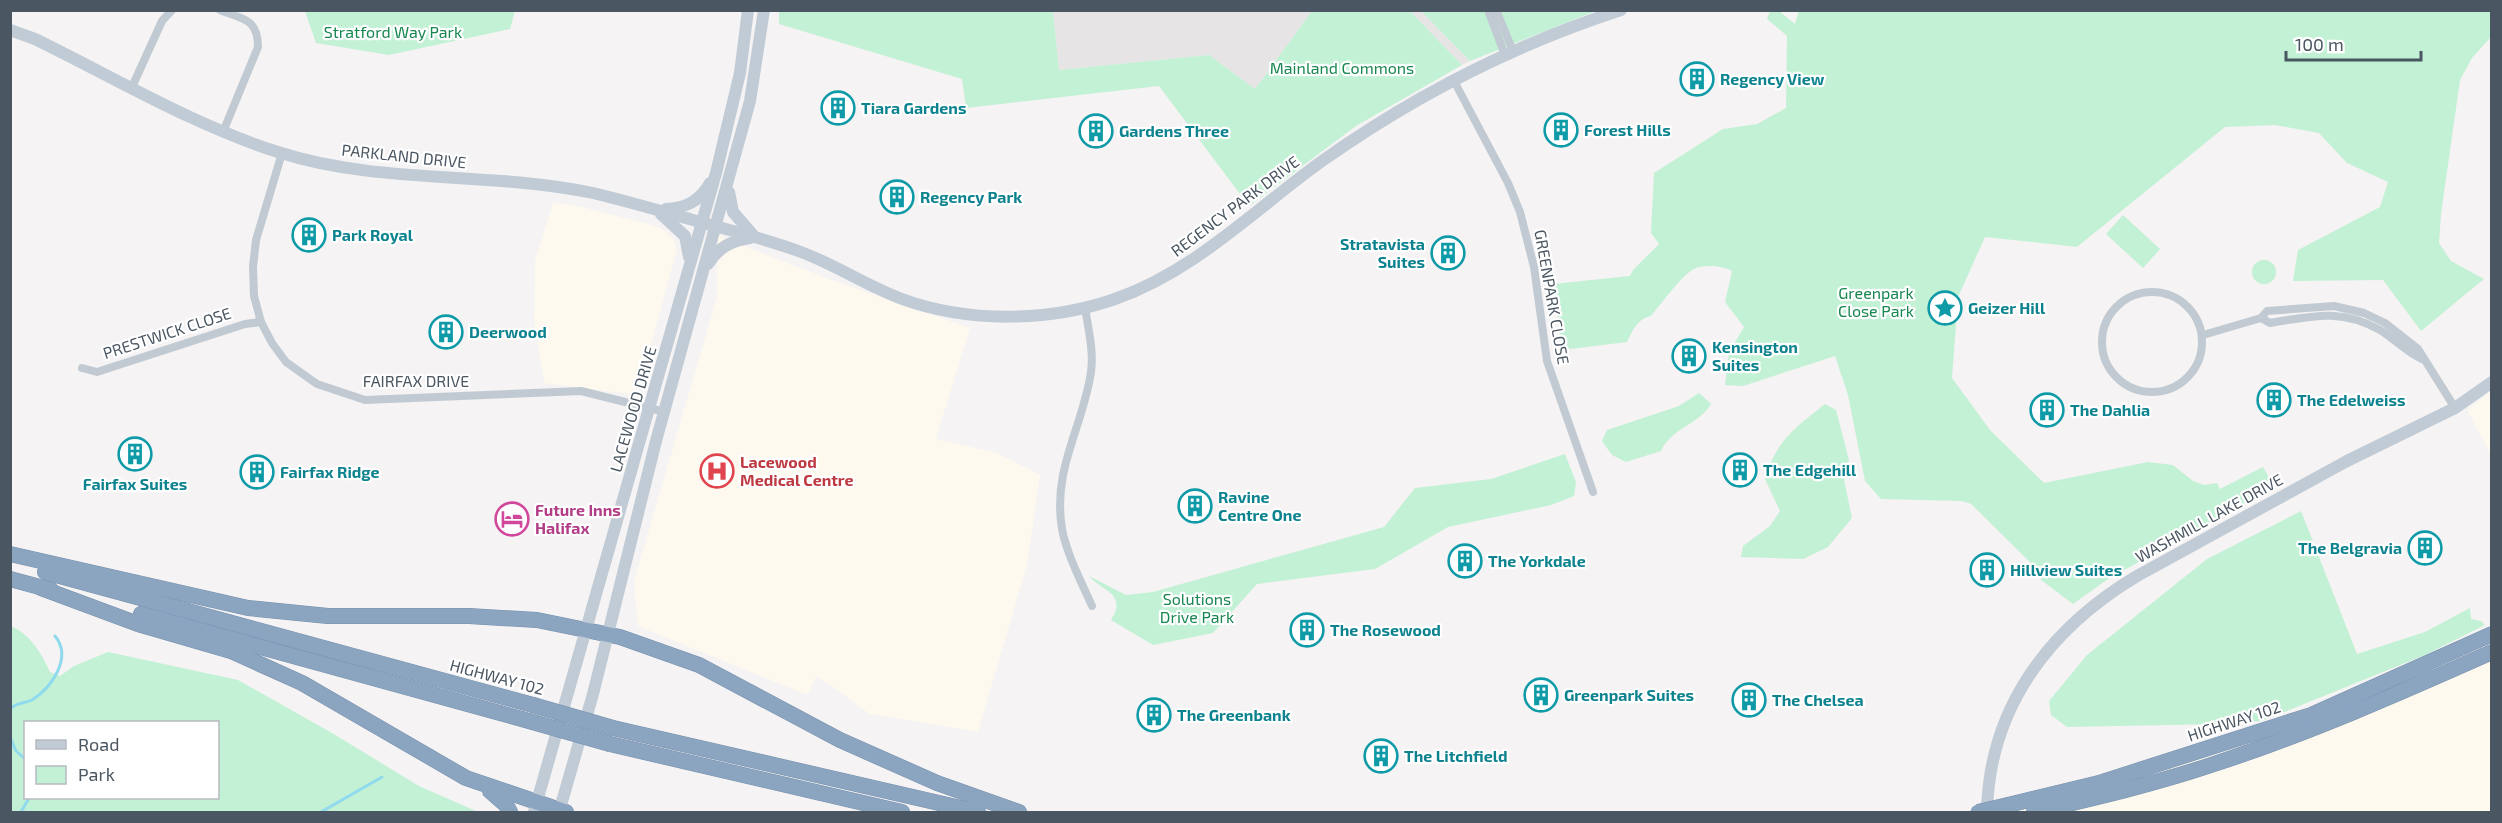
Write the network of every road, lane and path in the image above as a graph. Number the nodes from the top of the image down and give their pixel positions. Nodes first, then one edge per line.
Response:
1 (172, 10) edge
2 (220, 10) edge
3 (748, 10) edge
4 (764, 10) edge
5 (1488, 10) edge
6 (1496, 10) edge
7 (1621, 10) edge
8 (10, 30) edge
9 (1509, 53) junction
10 (1453, 80) junction
11 (132, 87) junction
12 (223, 132) junction
13 (282, 153) junction
14 (716, 173) junction
15 (728, 185) junction
16 (656, 209) junction
17 (709, 224) junction
18 (756, 237) junction
19 (689, 265) junction
20 (703, 272) junction
21 (1085, 308) junction
22 (261, 322) junction
23 (2203, 335) junction
24 (82, 368) dead end
25 (2492, 382) edge
26 (650, 408) junction
27 (2455, 408) junction
28 (665, 412) junction
29 (1593, 492) dead end
30 (10, 554) edge
31 (10, 562) edge
32 (10, 579) edge
33 (42, 588) junction
34 (1092, 606) dead end
35 (586, 629) junction
36 (608, 634) junction
37 (2492, 634) edge
38 (2492, 652) edge
39 (612, 736) junction
40 (483, 785) junction
41 (535, 808) edge
42 (562, 812) edge
43 (510, 813) edge
44 (902, 813) edge
45 (978, 813) edge
46 (1019, 813) edge
47 (1978, 813) edge
48 (1987, 813) edge
49 (2034, 813) edge

1 - 11 street
2 - 12 street
3 - 14 street, LACEWOOD DRIVE
4 - 15 street, LACEWOOD DRIVE
5 - 9 street
6 - 9 street
7 - 9 street, REGENCY PARK DRIVE
8 - 11 street, PARKLAND DRIVE
9 - 10 street, REGENCY PARK DRIVE
10 - 21 street, REGENCY PARK DRIVE
10 - 29 street, GREENPARK CLOSE
11 - 12 street, PARKLAND DRIVE
12 - 13 street, PARKLAND DRIVE
13 - 16 street, PARKLAND DRIVE
13 - 22 street, FAIRFAX DRIVE
14 - 16 street
14 - 17 street, LACEWOOD DRIVE
15 - 17 street, LACEWOOD DRIVE
15 - 18 street
16 - 17 street, PARKLAND DRIVE
16 - 19 street
17 - 18 street, REGENCY PARK DRIVE
17 - 19 street, LACEWOOD DRIVE
17 - 20 street, LACEWOOD DRIVE
18 - 20 street
18 - 21 street, REGENCY PARK DRIVE
19 - 26 street, LACEWOOD DRIVE
20 - 28 street, LACEWOOD DRIVE
21 - 34 street
22 - 24 street, PRESTWICK CLOSE
22 - 26 street, FAIRFAX DRIVE
23 - 23 street
23 - 27 street
25 - 27 street, WASHMILL LAKE DRIVE
26 - 28 street, FAIRFAX DRIVE
26 - 35 street, LACEWOOD DRIVE
27 - 48 street, WASHMILL LAKE DRIVE
28 - 36 street, LACEWOOD DRIVE
30 - 35 highway
31 - 39 highway, HIGHWAY 102, bridge
32 - 33 highway, HIGHWAY 102
33 - 39 highway, HIGHWAY 102, bridge
33 - 40 highway
35 - 36 highway
35 - 41 street, LACEWOOD DRIVE
36 - 42 street, LACEWOOD DRIVE
36 - 46 highway
37 - 47 highway, HIGHWAY 102, bridge
38 - 49 highway, HIGHWAY 102
39 - 44 highway, HIGHWAY 102
39 - 45 highway, HIGHWAY 102
40 - 41 highway
40 - 43 highway
41 - 42 highway

